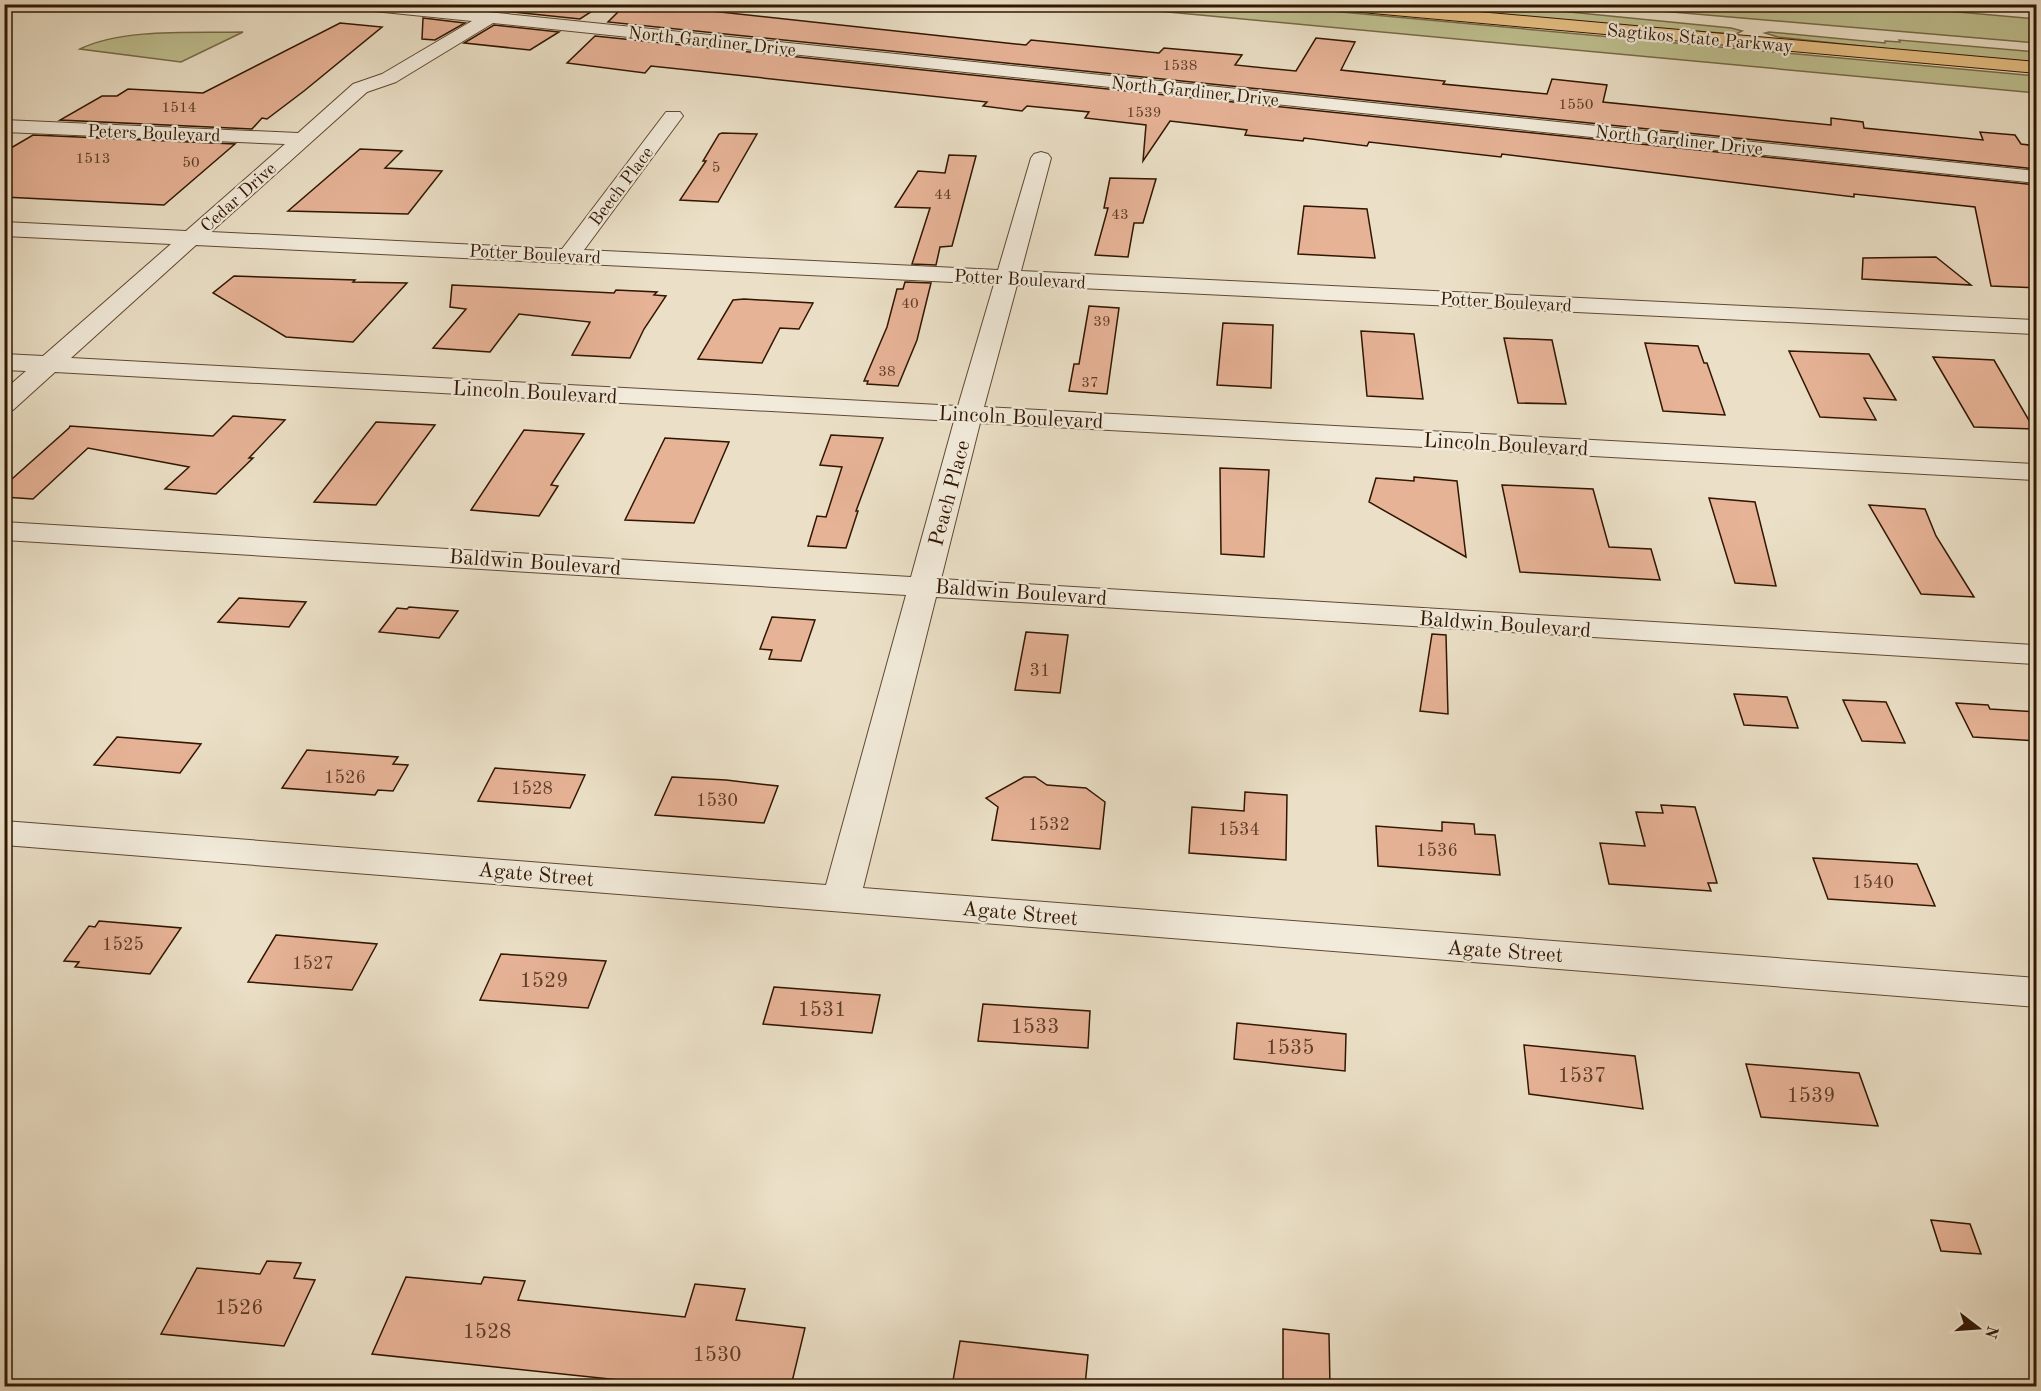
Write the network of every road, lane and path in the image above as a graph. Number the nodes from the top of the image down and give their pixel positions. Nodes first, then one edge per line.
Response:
1 (354, 4) edge
2 (1328, 4) edge
3 (490, 18) junction
4 (2037, 68) edge
5 (673, 116) dead end
6 (4, 126) edge
7 (303, 139) junction
8 (1041, 158) dead end
9 (2037, 177) edge
10 (4, 229) edge
11 (193, 237) junction
12 (569, 255) junction
13 (1008, 279) junction
14 (2037, 327) edge
15 (4, 362) edge
16 (50, 364) junction
17 (4, 404) edge
18 (969, 414) junction
19 (2037, 472) edge
20 (4, 531) edge
21 (924, 586) junction
22 (2037, 655) edge
23 (4, 832) edge
24 (841, 899) junction
25 (2037, 993) edge

1 - 3 street, North Gardiner Drive
2 - 4 highway, Sagtikos State Parkway
3 - 7 street, Cedar Drive
3 - 9 street, North Gardiner Drive
5 - 12 street, Beech Place
6 - 7 street, Peters Boulevard
7 - 11 street, Cedar Drive
8 - 13 street, Peach Place
10 - 11 street, Potter Boulevard
11 - 12 street, Potter Boulevard
11 - 16 street, Cedar Drive
12 - 13 street, Potter Boulevard
13 - 14 street, Potter Boulevard
13 - 18 street, Peach Place
15 - 16 street, Lincoln Boulevard
16 - 17 street, Cedar Drive
16 - 18 street, Lincoln Boulevard
18 - 19 street, Lincoln Boulevard
18 - 21 street, Peach Place
20 - 21 street, Baldwin Boulevard
21 - 22 street, Baldwin Boulevard
21 - 24 street, Peach Place
23 - 24 street, Agate Street
24 - 25 street, Agate Street

